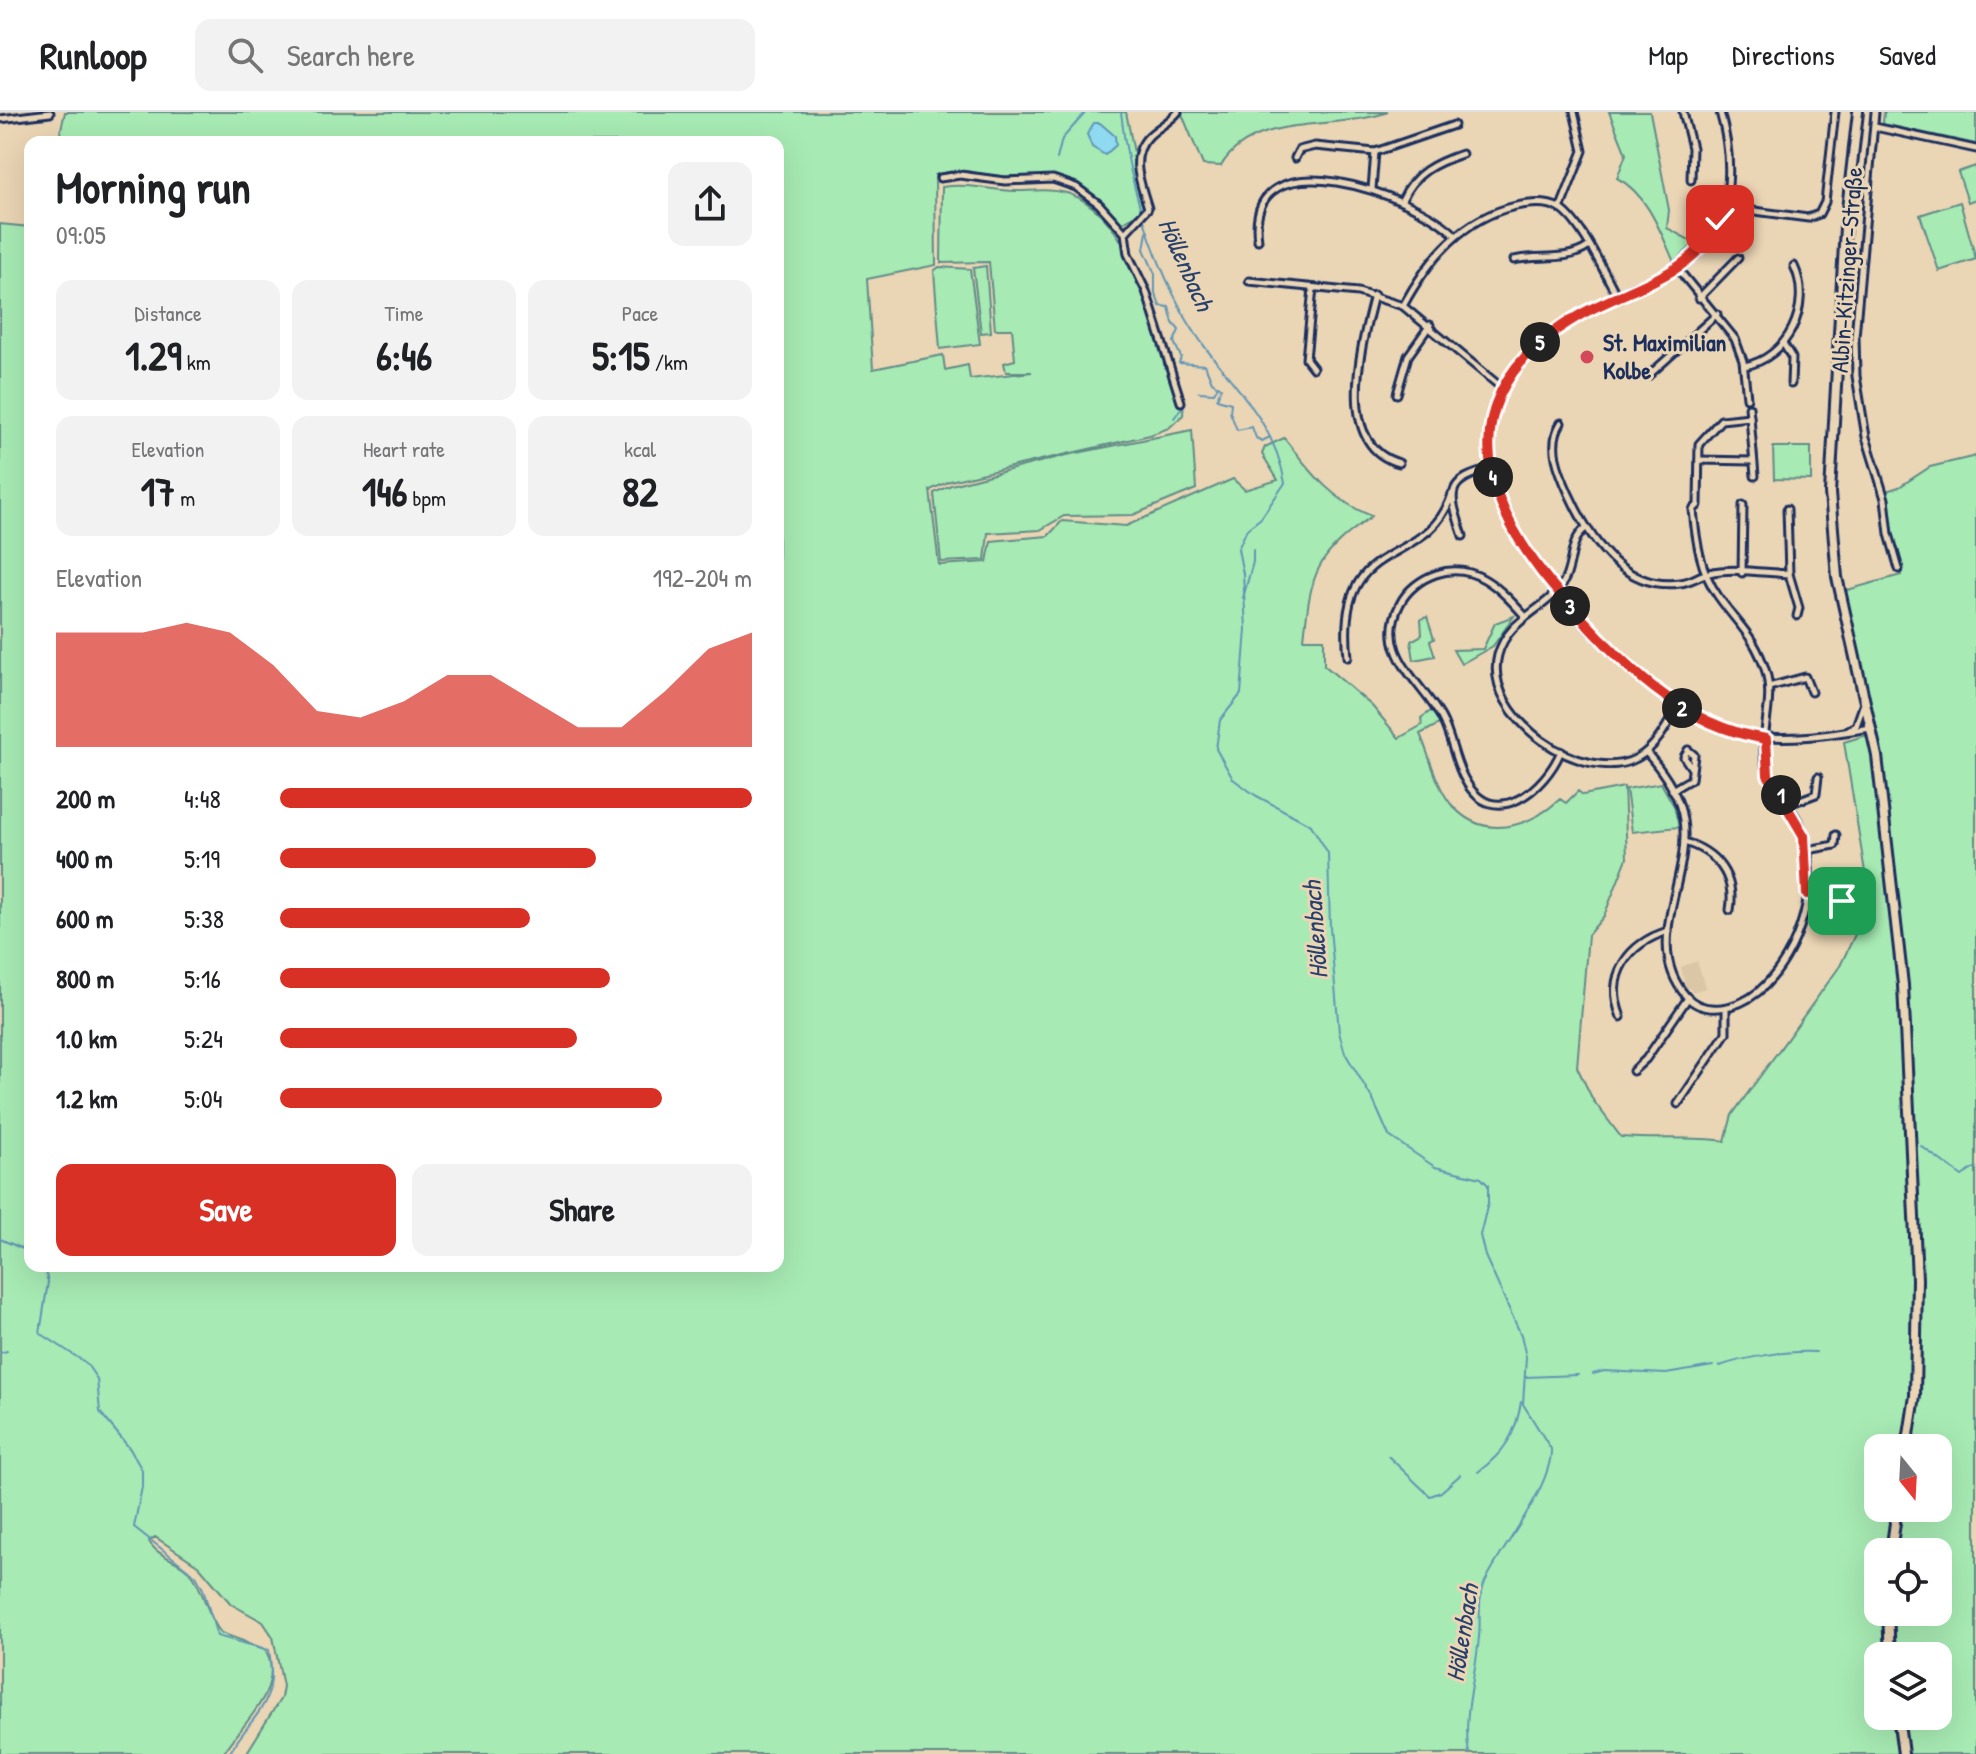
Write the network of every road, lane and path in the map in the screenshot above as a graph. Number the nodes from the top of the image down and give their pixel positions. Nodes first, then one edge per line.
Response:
1 (1178, 112) edge
2 (1574, 112) edge
3 (1683, 112) edge
4 (1720, 112) edge
5 (1835, 112) edge
6 (1858, 112) edge
7 (1875, 112) edge
8 (50, 113) edge
9 (0, 119) edge
10 (1454, 125) dead end
11 (1875, 127) junction
12 (1976, 149) edge
13 (1375, 152) junction
14 (1462, 154) dead end
15 (1295, 158) dead end
16 (940, 178) dead end
17 (1691, 180) dead end
18 (1372, 189) junction
19 (1402, 200) junction
20 (1724, 207) junction
21 (1560, 209) junction
22 (1125, 233) junction
23 (1456, 236) junction
24 (1258, 240) dead end
25 (1588, 247) junction
26 (1738, 258) dead end
27 (1514, 260) dead end
28 (1794, 266) dead end
29 (1678, 269) junction
30 (1249, 281) dead end
31 (1313, 288) junction
32 (1374, 295) junction
33 (1617, 296) junction
34 (1699, 298) junction
35 (1403, 306) junction
36 (1717, 314) junction
37 (1430, 325) junction
38 (1784, 345) junction
39 (1744, 366) junction
40 (1313, 368) dead end
41 (1648, 376) dead end
42 (1791, 384) dead end
43 (1502, 388) junction
44 (1397, 394) dead end
45 (1747, 398) dead end
46 (1181, 402) dead end
47 (1749, 407) dead end
48 (1750, 417) junction
49 (1561, 423) dead end
50 (1699, 460) junction
51 (1753, 461) junction
52 (1399, 463) dead end
53 (1491, 469) junction
54 (1755, 476) dead end
55 (1452, 494) junction
56 (1743, 505) dead end
57 (1787, 509) dead end
58 (1586, 528) junction
59 (1463, 536) dead end
60 (1899, 569) dead end
61 (1706, 573) junction
62 (1742, 573) junction
63 (1789, 574) junction
64 (1556, 590) junction
65 (1524, 615) junction
66 (1797, 616) dead end
67 (1348, 657) dead end
68 (1769, 687) junction
69 (1811, 692) dead end
70 (1864, 699) junction
71 (1678, 706) junction
72 (1872, 728) junction
73 (1844, 733) junction
74 (1766, 739) junction
75 (1561, 751) junction
76 (1646, 752) junction
77 (1692, 769) dead end
78 (1818, 777) dead end
79 (1672, 790) junction
80 (1789, 804) junction
81 (1836, 835) dead end
82 (1684, 842) junction
83 (1807, 850) junction
84 (1807, 894) junction
85 (1842, 901) dead end
86 (1730, 910) dead end
87 (1668, 931) junction
88 (1688, 998) junction
89 (1726, 1008) junction
90 (1621, 1017) dead end
91 (1633, 1071) dead end
92 (1678, 1104) dead end
93 (1908, 1434) edge
94 (1900, 1730) edge
95 (1903, 1754) edge

1 - 22 street
2 - 21 street
3 - 17 street
4 - 20 street
5 - 20 street
6 - 70 main road
7 - 11 street, Albin-Kitzinger-Straße
8 - 9 street
10 - 13 street
11 - 12 street
11 - 60 street, Albin-Kitzinger-Straße
13 - 15 street
13 - 18 street
14 - 19 street
16 - 22 street
18 - 19 street
18 - 24 street
19 - 23 street
20 - 29 street
21 - 23 street
21 - 25 street
22 - 46 street
23 - 35 street
25 - 27 street
25 - 33 street
26 - 34 street
28 - 38 street
29 - 33 street
29 - 34 street
30 - 31 street
31 - 32 street
31 - 40 street
32 - 35 street
32 - 52 street
33 - 43 street
34 - 36 street
35 - 37 street
36 - 39 street
36 - 41 street
37 - 43 street
37 - 44 street
38 - 39 street
38 - 42 street
39 - 45 street
43 - 53 street
47 - 48 street
48 - 50 street
48 - 51 street
49 - 58 street
50 - 51 street
50 - 61 street
51 - 54 street
53 - 55 street
53 - 64 street
55 - 59 street
55 - 67 street
56 - 62 street
57 - 63 street
58 - 61 street
58 - 64 street
61 - 62 street
61 - 68 street
62 - 63 street
63 - 66 street
64 - 65 street
64 - 71 street
65 - 75 street
65 - 75 street
68 - 69 street
68 - 74 street
70 - 72 main road
70 - 73 street
71 - 74 street
71 - 76 street
72 - 73 street
72 - 93 main road
73 - 74 street
74 - 80 street
75 - 76 street
76 - 79 street
77 - 79 street
78 - 80 street
79 - 82 street
80 - 83 street
81 - 83 street
82 - 86 street
82 - 87 street
83 - 84 street
84 - 85 street
84 - 89 street
87 - 88 street
87 - 90 street
88 - 89 street
88 - 91 street
89 - 92 street
94 - 95 main road

